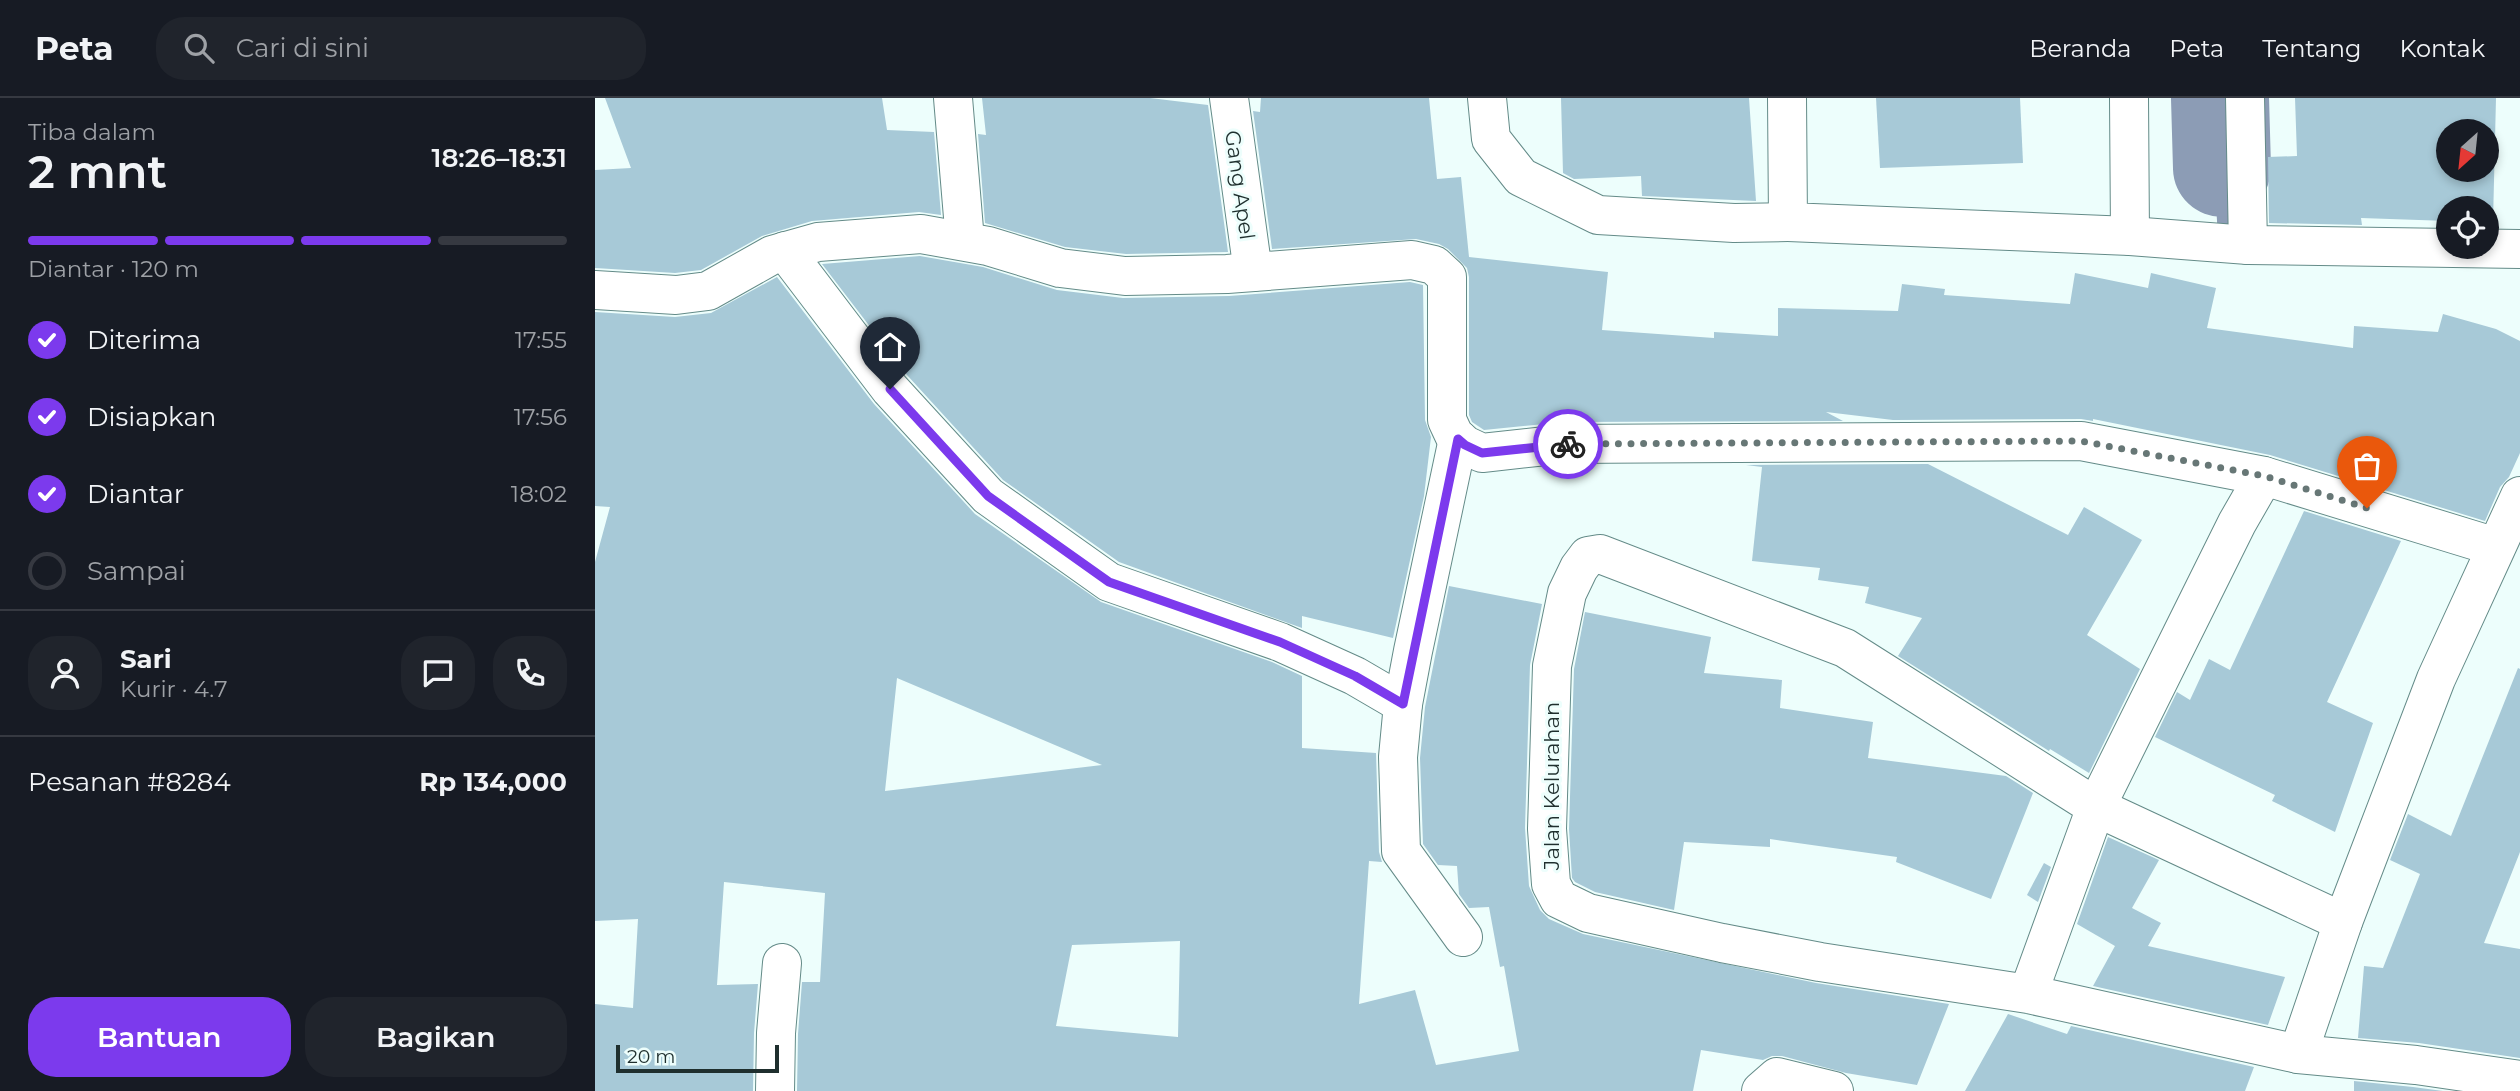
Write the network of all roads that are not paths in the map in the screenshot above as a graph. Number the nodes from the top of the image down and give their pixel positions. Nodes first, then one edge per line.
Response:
1 (953, 98) edge
2 (1229, 98) edge
3 (1487, 98) edge
4 (1787, 98) edge
5 (2129, 98) edge
6 (2245, 98) edge
7 (1788, 222) junction
8 (2130, 236) junction
9 (965, 241) junction
10 (2248, 245) junction
11 (2520, 249) edge
12 (785, 251) junction
13 (1252, 272) junction
14 (595, 290) edge
15 (1458, 439) junction
16 (2264, 476) junction
17 (2520, 496) edge
18 (2496, 547) junction
19 (1403, 704) junction
20 (2096, 807) junction
21 (2343, 922) junction
22 (1463, 937) dead end
23 (782, 962) dead end
24 (2028, 994) junction
25 (2298, 1054) junction
26 (2415, 1078) edge
27 (2520, 1080) edge
28 (775, 1091) edge
29 (1761, 1091) edge
30 (1834, 1091) edge

1 - 9 street
2 - 13 street, Gang Apel
3 - 7 street
4 - 7 street
5 - 8 street
6 - 10 street
7 - 8 street
8 - 10 street
9 - 12 street
9 - 13 street
10 - 11 street
12 - 14 street
12 - 19 street
13 - 15 street
15 - 16 street
15 - 19 street
16 - 18 street
16 - 20 street
17 - 18 street
18 - 21 street
19 - 22 street
20 - 21 street
20 - 24 street
20 - 24 street, Jalan Kelurahan
21 - 25 street
23 - 28 street
24 - 25 street
25 - 26 street
26 - 27 street
29 - 30 street

